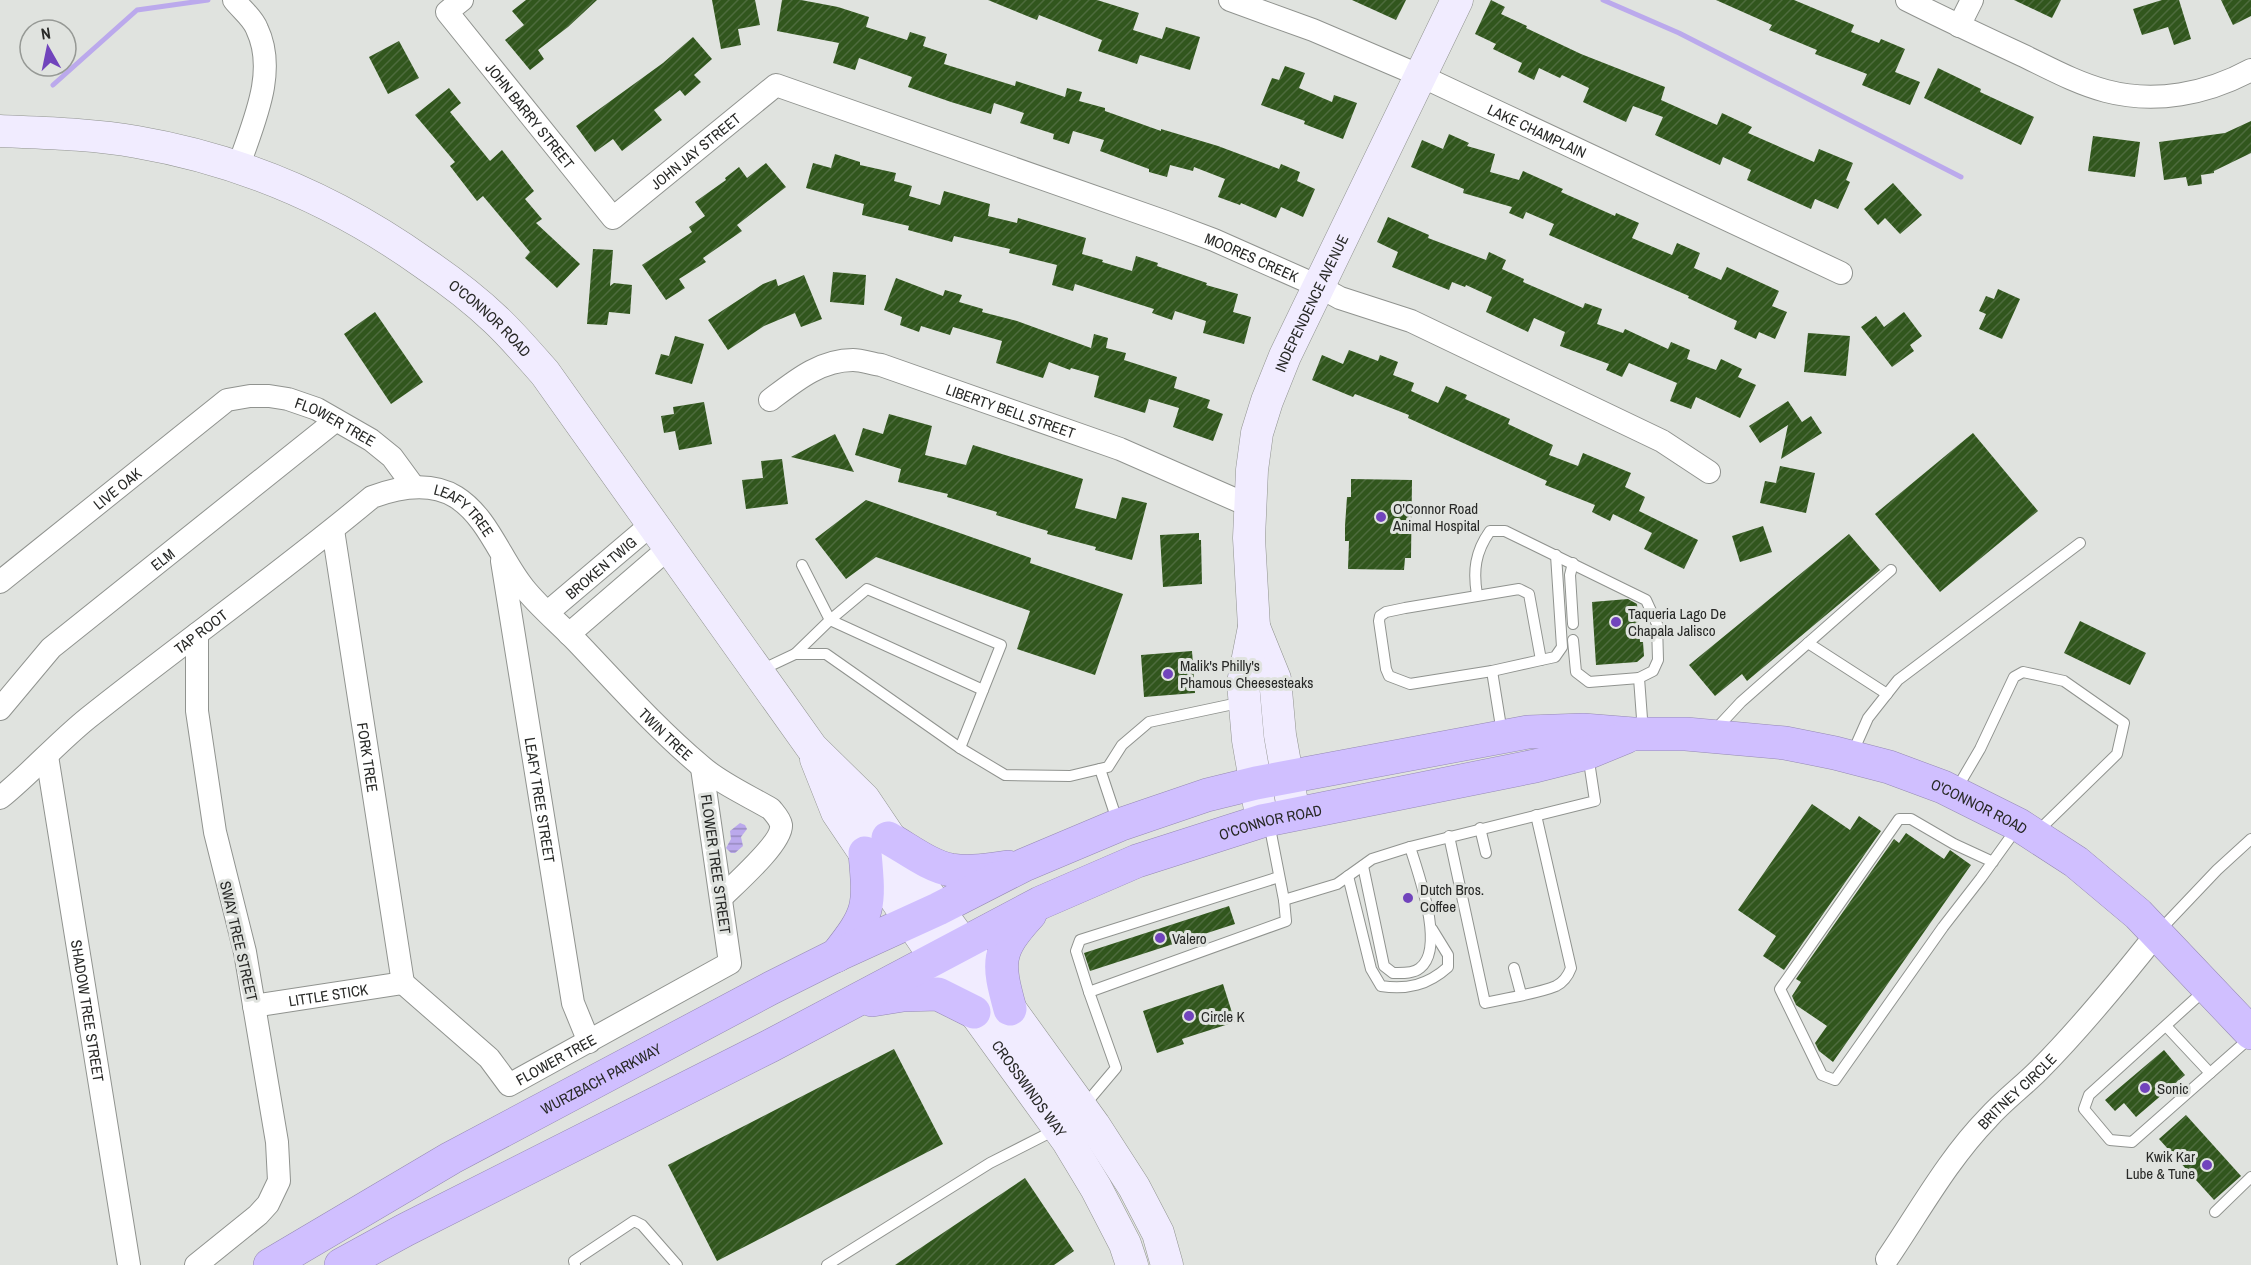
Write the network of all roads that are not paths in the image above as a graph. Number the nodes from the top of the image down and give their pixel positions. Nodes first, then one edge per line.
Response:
1 (234, 0) edge
2 (1230, 0) edge
3 (1458, 0) edge
4 (1907, 0) edge
5 (1972, 0) edge
6 (454, 6) edge
7 (1959, 26) junction
8 (2251, 70) edge
9 (1421, 76) junction
10 (776, 85) joint
11 (0, 131) edge
12 (238, 168) junction
13 (613, 218) joint
14 (1841, 273) dead end
15 (1318, 286) junction
16 (236, 397) joint
17 (770, 400) dead end
18 (335, 421) junction
19 (1709, 472) dead end
20 (414, 487) junction
21 (1250, 506) junction
22 (333, 530) junction
23 (661, 535) junction
24 (2080, 543) dead end
25 (501, 553) junction
26 (1556, 555) junction
27 (1573, 563) junction
28 (802, 565) dead end
29 (1891, 570) dead end
30 (0, 582) edge
31 (1477, 595) junction
32 (548, 612) junction
33 (830, 620) junction
34 (1573, 624) dead end
35 (1254, 627) junction
36 (197, 634) junction
37 (569, 634) junction
38 (1573, 640) dead end
39 (1808, 643) junction
40 (795, 654) junction
41 (1541, 660) junction
42 (1492, 671) junction
43 (758, 672) junction
44 (1639, 678) junction
45 (983, 690) junction
46 (1887, 694) junction
47 (1245, 701) junction
48 (0, 709) edge
49 (1638, 734) junction
50 (1710, 735) junction
51 (1503, 736) junction
52 (960, 748) junction
53 (1587, 753) junction
54 (47, 756) junction
55 (1851, 757) junction
56 (702, 768) junction
57 (1100, 769) junction
58 (1288, 777) junction
59 (1256, 783) junction
60 (1954, 792) junction
61 (0, 798) edge
62 (1536, 815) junction
63 (1275, 818) junction
64 (1119, 825) junction
65 (1480, 828) junction
66 (2026, 830) junction
67 (1449, 836) junction
68 (2251, 839) edge
69 (876, 846) junction
70 (1410, 847) junction
71 (1486, 853) dead end
72 (1993, 862) junction
73 (1024, 865) junction
74 (1363, 866) junction
75 (1348, 876) junction
76 (1278, 877) junction
77 (721, 898) junction
78 (1284, 900) junction
79 (1040, 903) junction
80 (925, 915) junction
81 (1431, 928) junction
82 (2158, 932) junction
83 (950, 951) junction
84 (835, 956) junction
85 (729, 961) joint
86 (1514, 968) dead end
87 (403, 983) junction
88 (2208, 987) junction
89 (1089, 992) junction
90 (1521, 994) junction
91 (849, 1004) junction
92 (254, 1006) junction
93 (1010, 1009) junction
94 (974, 1012) junction
95 (2166, 1026) junction
96 (2251, 1035) edge
97 (589, 1042) junction
98 (2210, 1073) junction
99 (1070, 1118) junction
100 (2251, 1177) edge
101 (2215, 1212) dead end
102 (1887, 1259) dead end
103 (129, 1265) edge
104 (196, 1265) edge
105 (270, 1265) edge
106 (341, 1265) edge
107 (575, 1265) edge
108 (677, 1265) edge
109 (827, 1265) edge
110 (1132, 1265) edge
111 (1167, 1265) edge

1 - 12 street
2 - 9 street, LAKE CHAMPLAIN
3 - 9 main road, INDEPENDENCE AVENUE
4 - 7 street
5 - 7 street
6 - 13 street, JOHN BARRY STREET
7 - 8 street
9 - 14 street, LAKE CHAMPLAIN
9 - 15 main road, INDEPENDENCE AVENUE
10 - 13 street, JOHN JAY STREET
10 - 15 street, MOORES CREEK
11 - 12 main road, O'CONNOR ROAD
12 - 23 main road, O'CONNOR ROAD
15 - 19 street, MOORES CREEK
15 - 21 main road, INDEPENDENCE AVENUE
16 - 18 street, FLOWER TREE
16 - 30 street, LIVE OAK
17 - 21 street, LIBERTY BELL STREET
18 - 20 street, FLOWER TREE
18 - 48 street, ELM
20 - 22 street, TAP ROOT
20 - 25 street, LEAFY TREE
21 - 35 main road, INDEPENDENCE AVENUE
22 - 36 street, TAP ROOT
22 - 87 street, FORK TREE
23 - 32 street, BROKEN TWIG
23 - 37 street, BROKEN TWIG
23 - 43 main road, O'CONNOR ROAD
24 - 46 lane
25 - 32 street, TWIN TREE
25 - 97 street, LEAFY TREE STREET
26 - 27 lane
26 - 31 lane
26 - 41 lane
27 - 34 lane
27 - 44 lane
28 - 33 lane
29 - 39 lane
31 - 41 lane
31 - 42 lane
32 - 37 street, TWIN TREE
33 - 40 lane
33 - 45 lane
33 - 45 lane
35 - 47 main road, INDEPENDENCE AVENUE
35 - 58 main road, INDEPENDENCE AVENUE
36 - 54 street, TAP ROOT
36 - 92 street, SWAY TREE STREET
37 - 56 street, TWIN TREE
38 - 44 lane
39 - 46 lane
39 - 50 lane
40 - 43 lane
40 - 52 lane
41 - 42 lane
42 - 51 lane
43 - 69 main road, O'CONNOR ROAD
44 - 49 lane
45 - 52 lane
46 - 55 lane
47 - 57 lane
47 - 59 main road, INDEPENDENCE AVENUE
49 - 50 highway, O'CONNOR ROAD
49 - 51 highway, O'CONNOR ROAD
49 - 53 highway, O'CONNOR ROAD
50 - 55 highway, O'CONNOR ROAD
51 - 58 highway, O'CONNOR ROAD
52 - 57 lane
53 - 62 lane
53 - 63 highway, O'CONNOR ROAD
54 - 61 street, TAP ROOT
54 - 103 street, SHADOW TREE STREET
55 - 60 highway, O'CONNOR ROAD
56 - 77 street, FLOWER TREE STREET
56 - 77 street, TWIN TREE
57 - 64 lane
58 - 59 highway, O'CONNOR ROAD
58 - 63 main road, INDEPENDENCE AVENUE
59 - 63 main road, INDEPENDENCE AVENUE
59 - 64 highway, O'CONNOR ROAD
60 - 66 highway, O'CONNOR ROAD
60 - 66 lane
62 - 65 lane
62 - 90 lane
63 - 76 lane
63 - 79 highway, O'CONNOR ROAD
64 - 73 highway, O'CONNOR ROAD
65 - 67 lane
65 - 71 lane
66 - 72 lane
66 - 82 highway, O'CONNOR ROAD
67 - 70 lane
67 - 90 lane
68 - 82 lane
69 - 73 highway
69 - 80 main road, O'CONNOR ROAD
69 - 84 highway
70 - 74 lane
70 - 81 lane
72 - 72 lane
73 - 80 highway, O'CONNOR ROAD
74 - 75 lane
74 - 81 lane
75 - 78 lane
75 - 81 lane
76 - 78 lane
76 - 89 lane
77 - 85 street, FLOWER TREE STREET
78 - 89 lane
79 - 83 highway, O'CONNOR ROAD
79 - 93 highway
80 - 83 main road, O'CONNOR ROAD
80 - 84 highway, WURZBACH PARKWAY
82 - 88 highway, O'CONNOR ROAD
82 - 102 street, BRITNEY CIRCLE
83 - 91 highway
83 - 93 main road, CROSSWINDS WAY
83 - 94 main road, CROSSWINDS WAY
84 - 105 highway, WURZBACH PARKWAY
85 - 97 street, FLOWER TREE
86 - 90 lane
87 - 92 street, LITTLE STICK
87 - 97 street, FLOWER TREE
88 - 95 lane
88 - 96 highway, O'CONNOR ROAD
89 - 99 lane
91 - 94 highway
91 - 106 highway
92 - 104 street, SWAY TREE STREET
93 - 99 main road, CROSSWINDS WAY
94 - 99 main road, CROSSWINDS WAY
95 - 98 lane
95 - 98 lane
96 - 98 lane
99 - 109 lane
99 - 110 main road, CROSSWINDS WAY
99 - 111 main road, CROSSWINDS WAY
100 - 101 lane
107 - 108 lane

